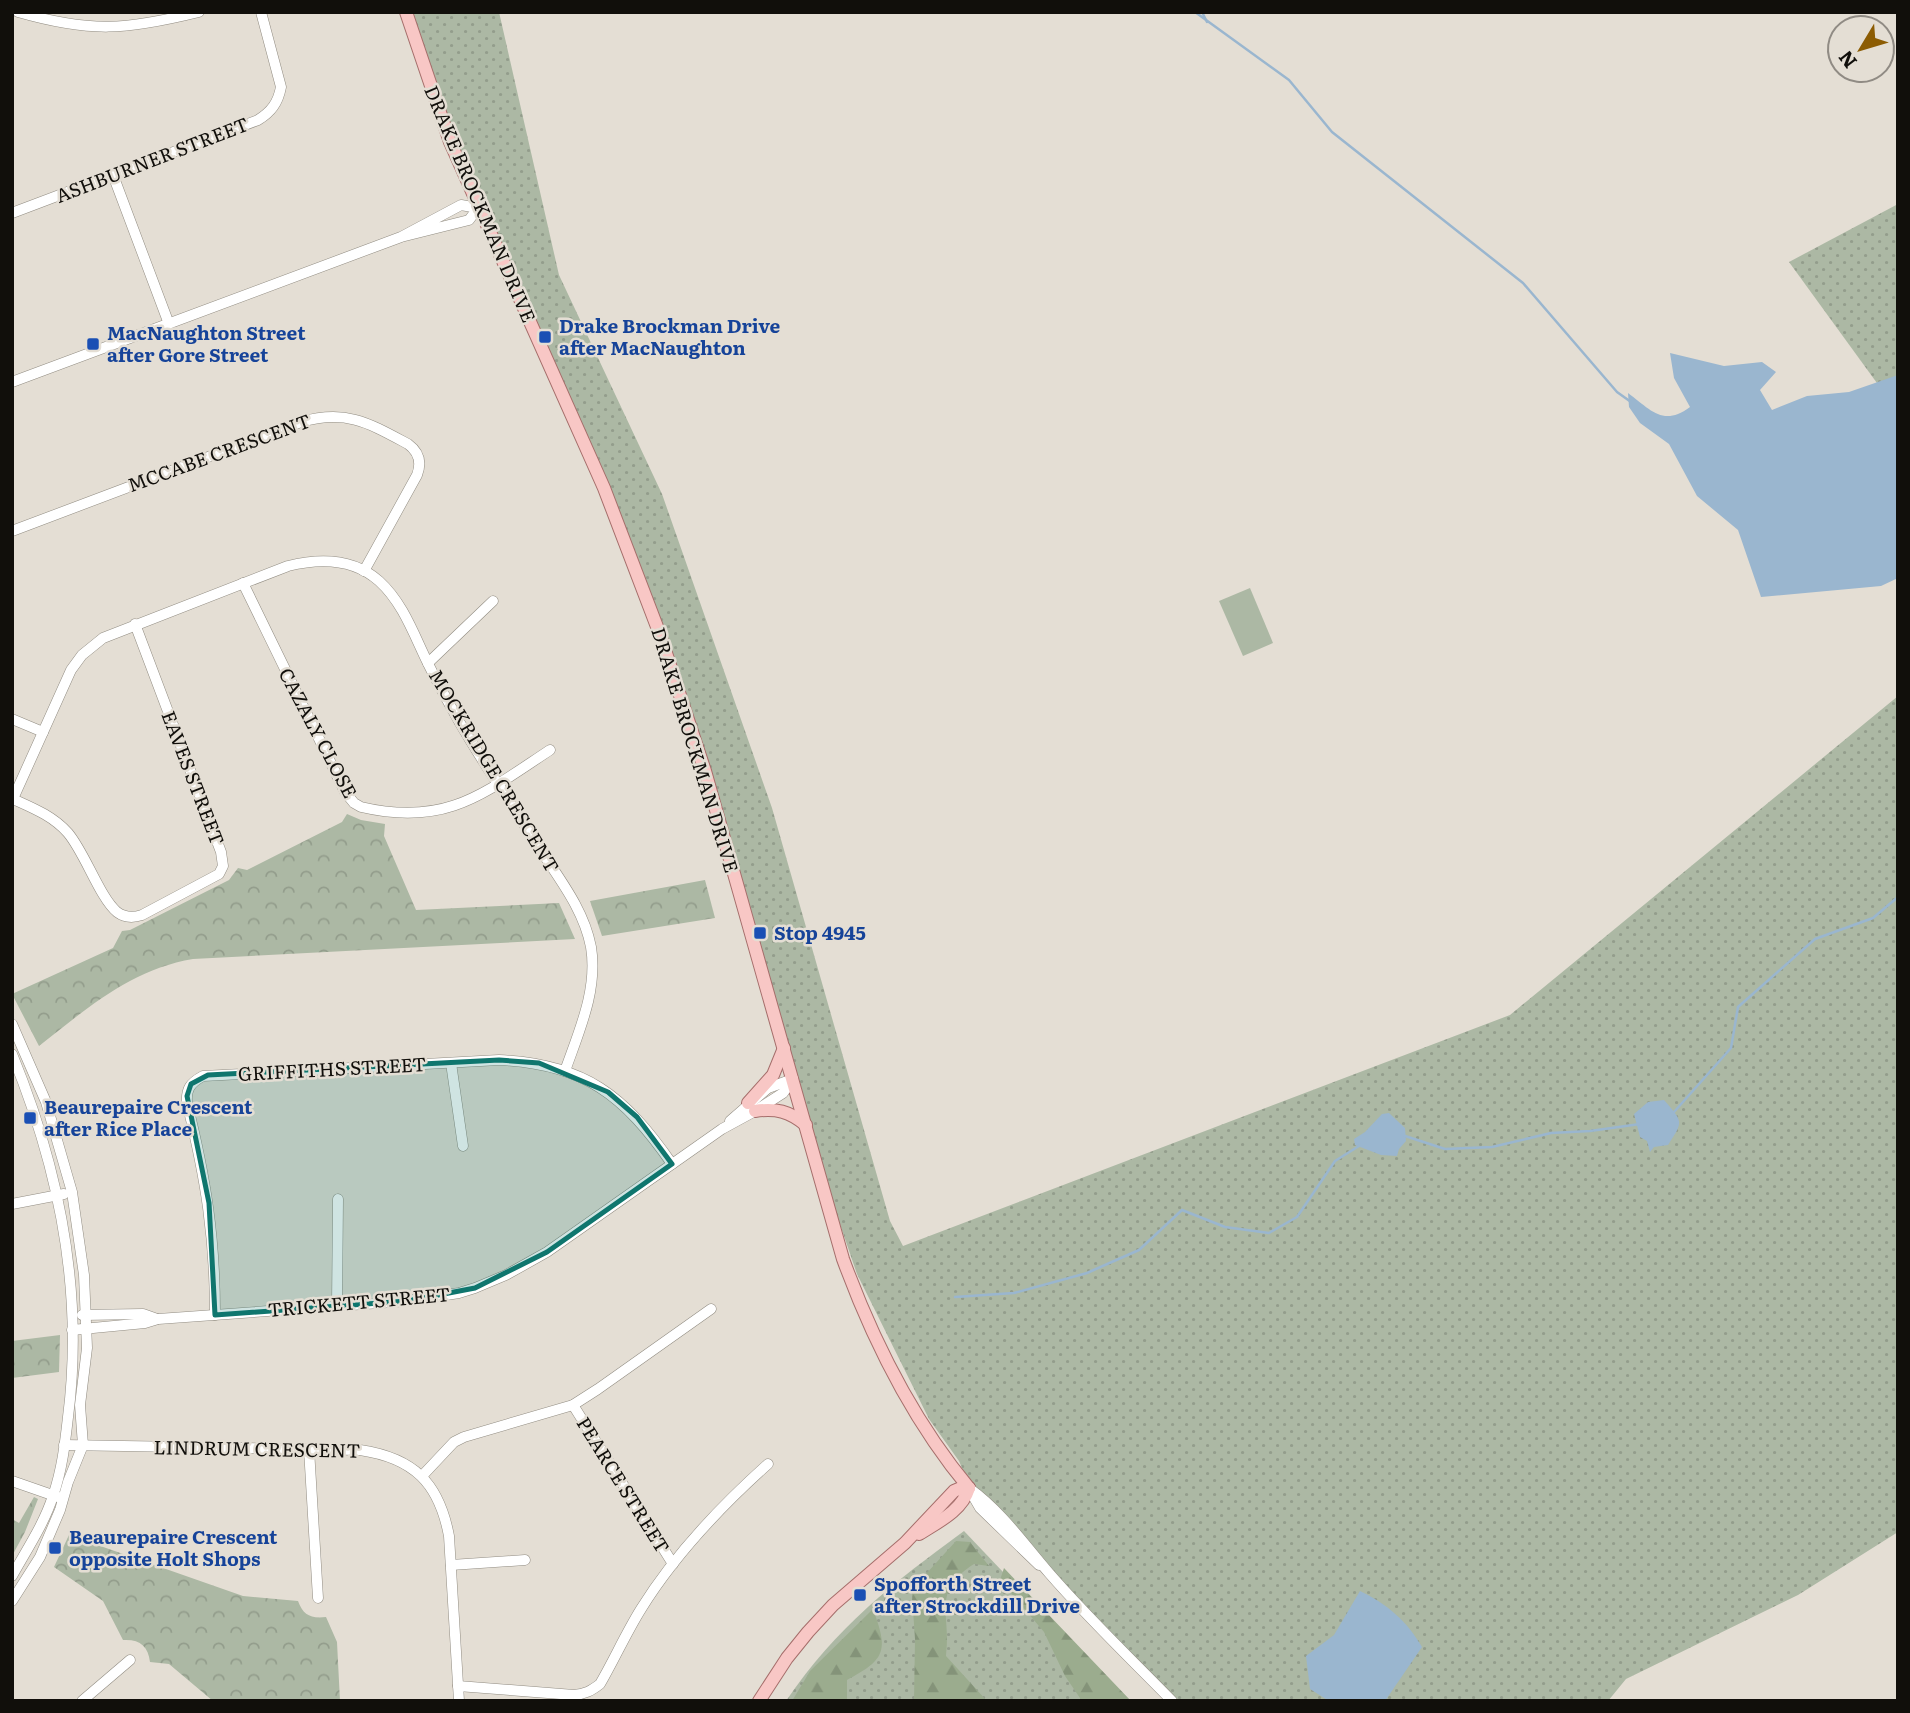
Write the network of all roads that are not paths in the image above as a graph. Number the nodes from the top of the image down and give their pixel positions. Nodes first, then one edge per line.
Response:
1 (18, 12) edge
2 (199, 12) edge
3 (261, 12) edge
4 (406, 12) edge
5 (113, 175) junction
6 (478, 208) junction
7 (12, 213) edge
8 (169, 324) junction
9 (12, 382) edge
10 (12, 531) edge
11 (365, 571) junction
12 (243, 583) junction
13 (493, 601) dead end
14 (135, 624) junction
15 (428, 663) junction
16 (12, 719) edge
17 (43, 732) junction
18 (550, 750) dead end
19 (498, 784) junction
20 (13, 800) edge
21 (13, 1026) edge
22 (784, 1048) junction
23 (12, 1054) edge
24 (451, 1063) junction
25 (565, 1071) junction
26 (793, 1079) junction
27 (752, 1107) junction
28 (806, 1125) junction
29 (463, 1146) dead end
30 (672, 1164) junction
31 (72, 1192) junction
32 (59, 1195) junction
33 (338, 1199) dead end
34 (12, 1204) edge
35 (337, 1306) junction
36 (711, 1309) dead end
37 (72, 1315) junction
38 (86, 1315) junction
39 (215, 1315) junction
40 (158, 1319) junction
41 (86, 1329) junction
42 (72, 1330) junction
43 (573, 1405) junction
44 (64, 1445) junction
45 (83, 1445) junction
46 (309, 1450) junction
47 (768, 1464) dead end
48 (422, 1476) junction
49 (12, 1480) edge
50 (969, 1488) junction
51 (59, 1497) junction
52 (525, 1560) dead end
53 (673, 1564) junction
54 (451, 1565) junction
55 (12, 1576) edge
56 (318, 1598) dead end
57 (12, 1601) edge
58 (130, 1660) dead end
59 (458, 1686) junction
60 (82, 1701) edge
61 (459, 1701) edge
62 (759, 1701) edge
63 (1172, 1701) edge

1 - 2 street
3 - 5 street, ASHBURNER STREET
4 - 6 main road, DRAKE BROCKMAN DRIVE
5 - 7 street, ASHBURNER STREET
5 - 8 street
6 - 8 street
6 - 22 main road, DRAKE BROCKMAN DRIVE
8 - 9 street
10 - 11 street, MCCABE CRESCENT
11 - 12 street, MOCKRIDGE CRESCENT
11 - 15 street, MOCKRIDGE CRESCENT
12 - 14 street, MOCKRIDGE CRESCENT
12 - 19 street, CAZALY CLOSE
13 - 15 street
14 - 17 street, MOCKRIDGE CRESCENT
14 - 20 street, EAVES STREET
15 - 19 street, MOCKRIDGE CRESCENT
16 - 17 street
17 - 20 street, MOCKRIDGE CRESCENT
18 - 19 street, CAZALY CLOSE
19 - 25 street, MOCKRIDGE CRESCENT
21 - 31 street
22 - 26 main road, DRAKE BROCKMAN DRIVE
22 - 27 main road
23 - 32 street
24 - 25 street, GRIFFITHS STREET
24 - 29 street
24 - 39 street, GRIFFITHS STREET
25 - 30 street, GRIFFITHS STREET
26 - 27 street, TRICKETT STREET
26 - 28 main road, DRAKE BROCKMAN DRIVE
27 - 28 main road
27 - 30 street, TRICKETT STREET
28 - 50 main road, DRAKE BROCKMAN DRIVE
30 - 35 street, TRICKETT STREET
31 - 32 street
31 - 38 street
32 - 34 street
32 - 37 street
33 - 35 street
35 - 39 street, TRICKETT STREET
36 - 43 street
37 - 38 street, TRICKETT STREET
37 - 42 street
38 - 40 street, TRICKETT STREET
38 - 41 street
39 - 40 street, TRICKETT STREET
40 - 41 street, TRICKETT STREET
41 - 42 street, TRICKETT STREET
41 - 45 street
42 - 44 street
43 - 48 street
43 - 53 street, PEARCE STREET
44 - 45 street, LINDRUM CRESCENT
44 - 51 street
45 - 46 street, LINDRUM CRESCENT
45 - 51 street
46 - 48 street, LINDRUM CRESCENT
46 - 56 street
47 - 53 street
48 - 54 street, LINDRUM CRESCENT
49 - 51 street
50 - 62 main road
50 - 63 street
51 - 55 street
51 - 57 street
52 - 54 street
53 - 59 street
54 - 59 street, LINDRUM CRESCENT
58 - 60 street
59 - 61 street, LINDRUM CRESCENT

